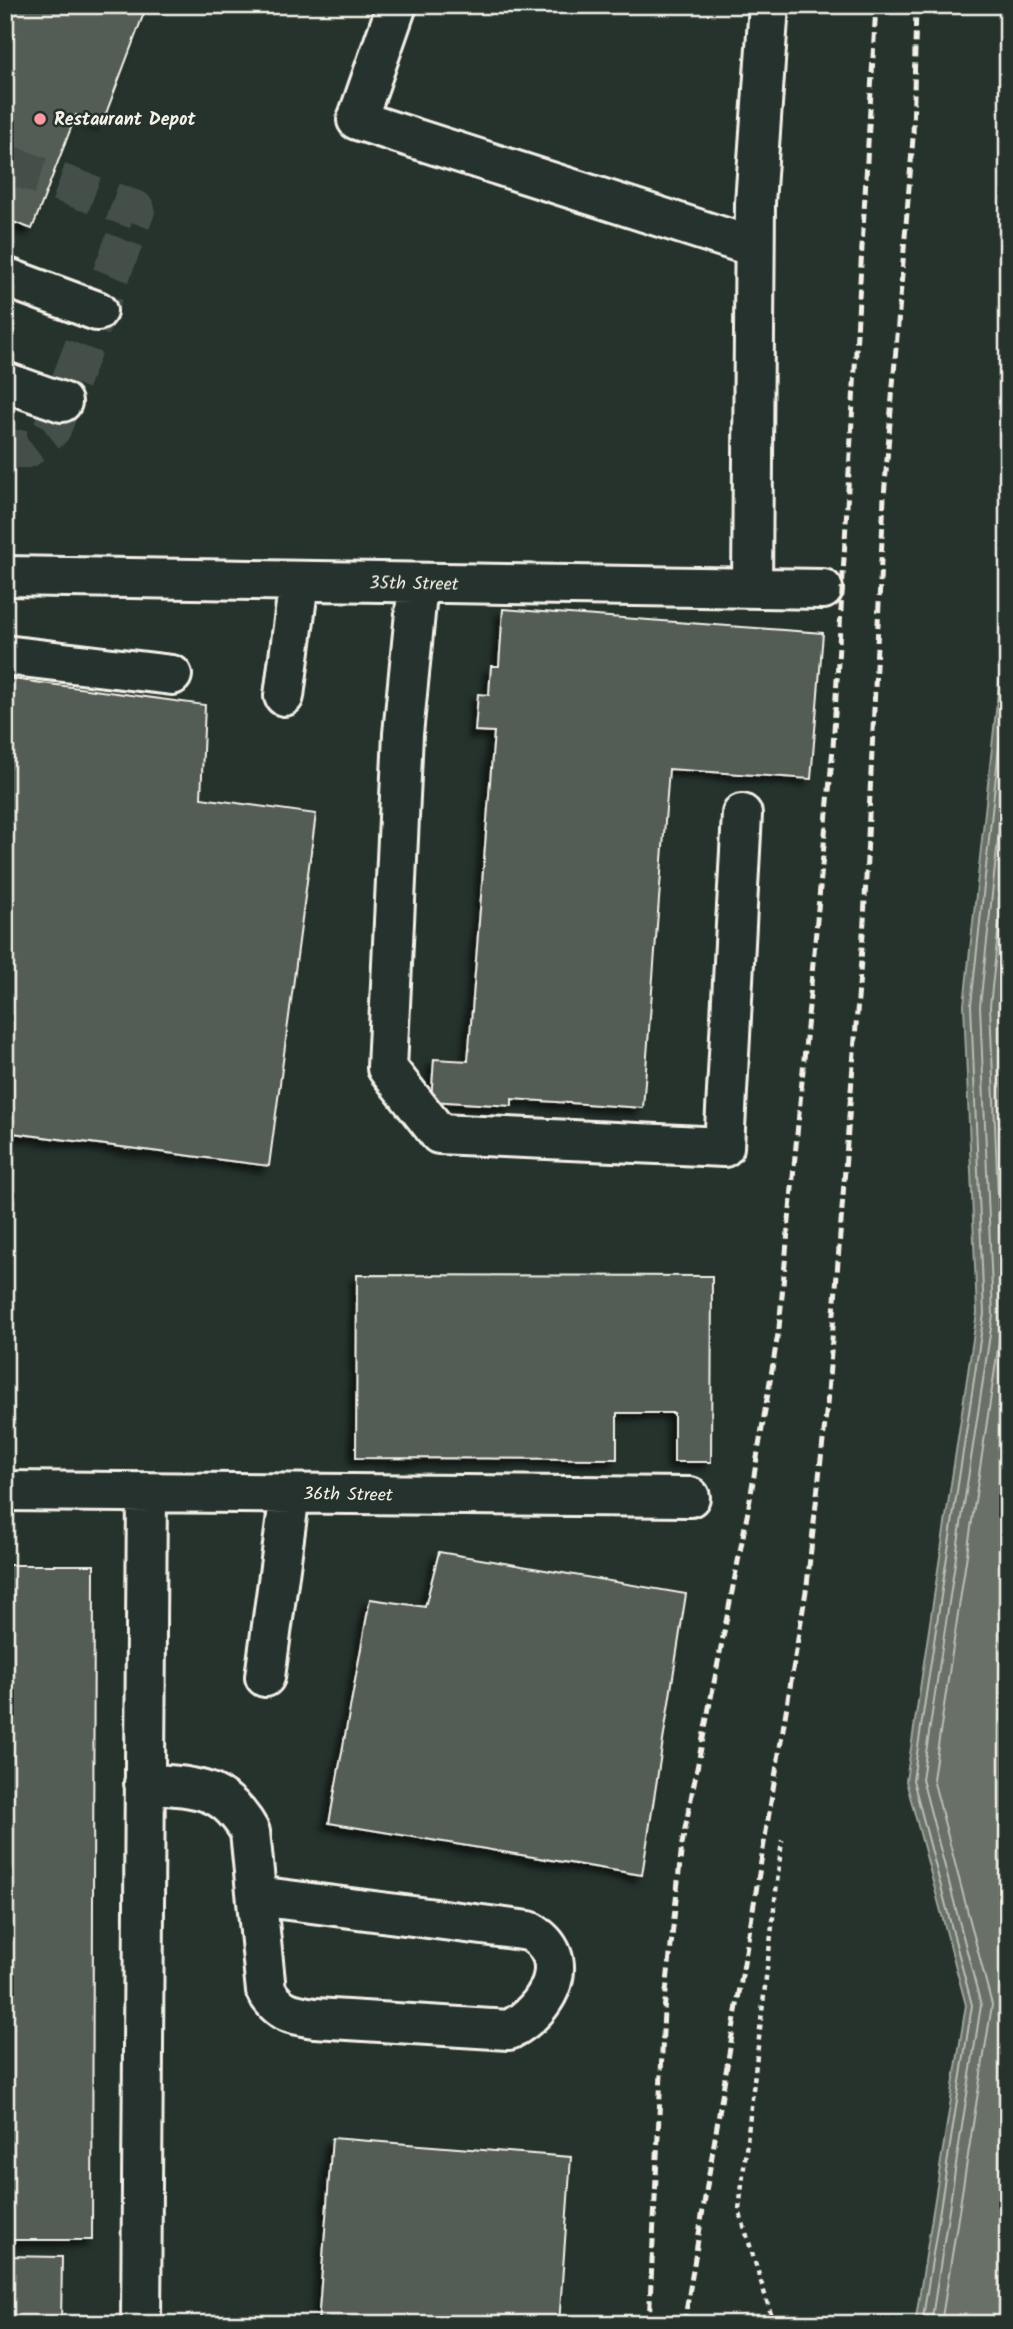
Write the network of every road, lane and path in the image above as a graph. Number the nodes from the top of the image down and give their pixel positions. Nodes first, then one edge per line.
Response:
1 (397, 5) edge
2 (769, 5) edge
3 (754, 247) junction
4 (5, 277) edge
5 (97, 311) dead end
6 (5, 382) edge
7 (62, 402) dead end
8 (5, 576) edge
9 (299, 581) junction
10 (418, 583) junction
11 (752, 588) junction
12 (823, 589) dead end
13 (5, 654) edge
14 (172, 675) dead end
15 (284, 696) dead end
16 (742, 814) dead end
17 (5, 1491) edge
18 (147, 1492) junction
19 (290, 1494) junction
20 (690, 1497) dead end
21 (265, 1677) dead end
22 (144, 1783) junction
23 (782, 1840) dead end
24 (257, 1896) junction
25 (141, 2324) edge
26 (774, 2324) edge

1 - 3 street
2 - 3 street
3 - 11 street
4 - 5 street
6 - 7 street
8 - 9 street, 35th Street
9 - 10 street, 35th Street
9 - 15 street
10 - 11 street, 35th Street
10 - 16 street
11 - 12 street, 35th Street
13 - 14 street
17 - 18 street, 36th Street
18 - 19 street, 36th Street
18 - 22 street
19 - 20 street, 36th Street
19 - 21 street
22 - 24 street
22 - 25 street
23 - 26 path
24 - 24 street

